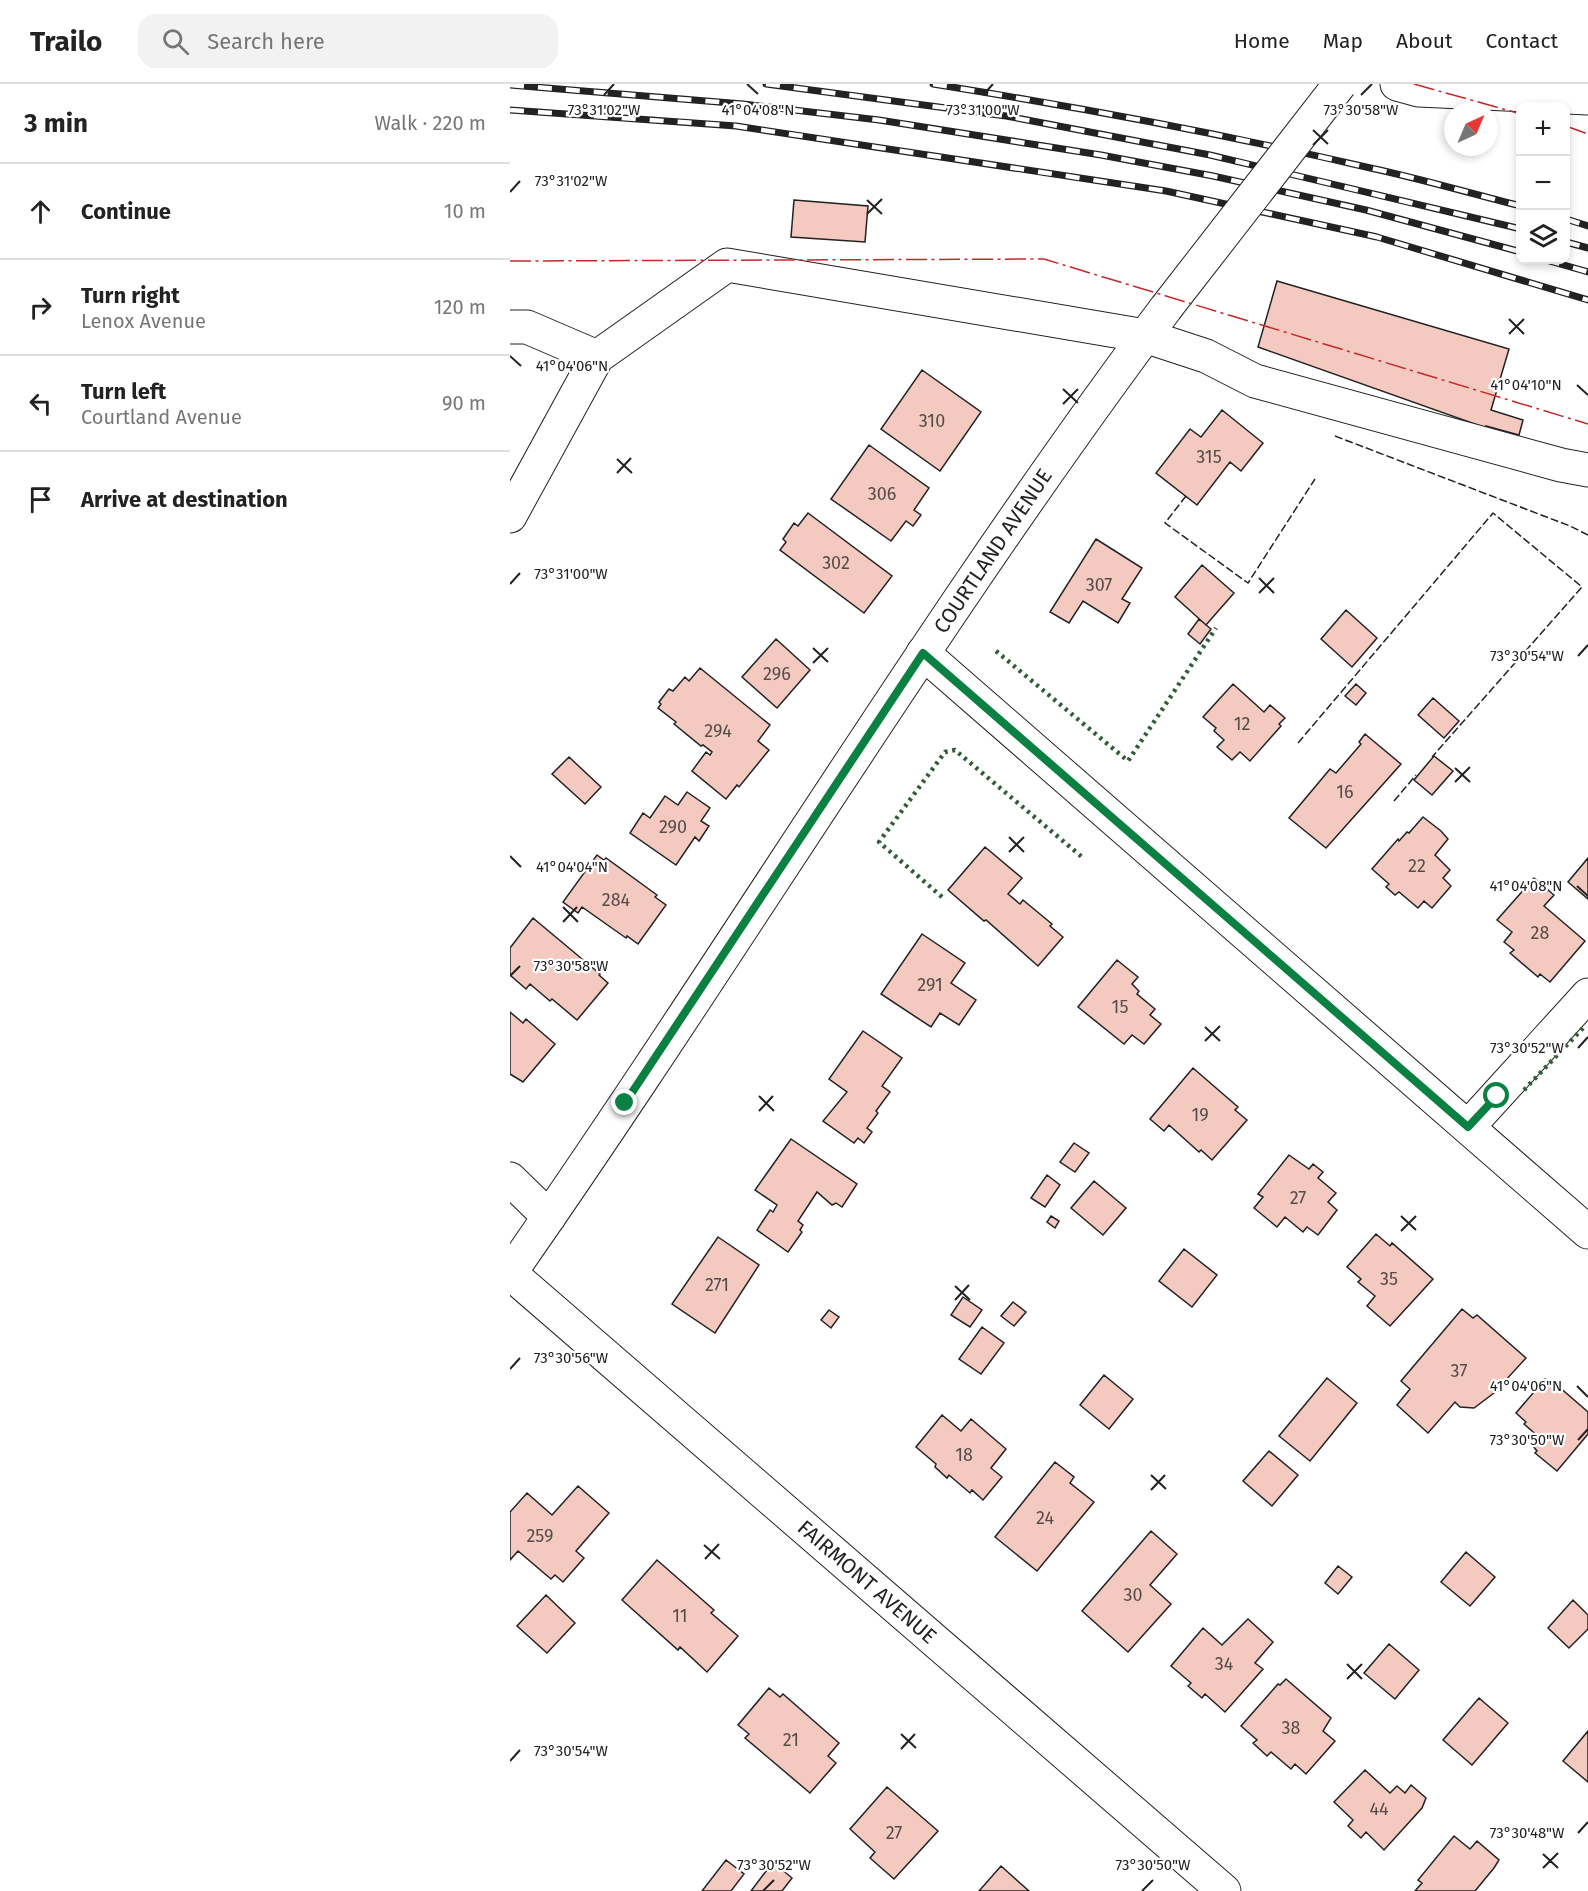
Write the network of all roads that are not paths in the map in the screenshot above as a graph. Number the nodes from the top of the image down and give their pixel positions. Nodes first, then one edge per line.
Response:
1 (1340, 84) edge
2 (1397, 84) edge
3 (1588, 98) edge
4 (510, 327) edge
5 (1145, 336) junction
6 (597, 357) junction
7 (1588, 470) edge
8 (510, 516) edge
9 (923, 653) junction
10 (1588, 995) edge
11 (1468, 1127) junction
12 (510, 1179) edge
13 (549, 1217) junction
14 (1588, 1232) edge
15 (510, 1273) edge
16 (1224, 1891) edge

1 - 5 street, COURTLAND AVENUE, bridge
2 - 3 street
4 - 6 street
5 - 6 street
5 - 7 street
5 - 9 street, COURTLAND AVENUE
6 - 8 street
9 - 11 street
9 - 13 street, COURTLAND AVENUE
10 - 11 street
11 - 14 street
12 - 13 street
13 - 15 street, COURTLAND AVENUE
15 - 16 street, FAIRMONT AVENUE

